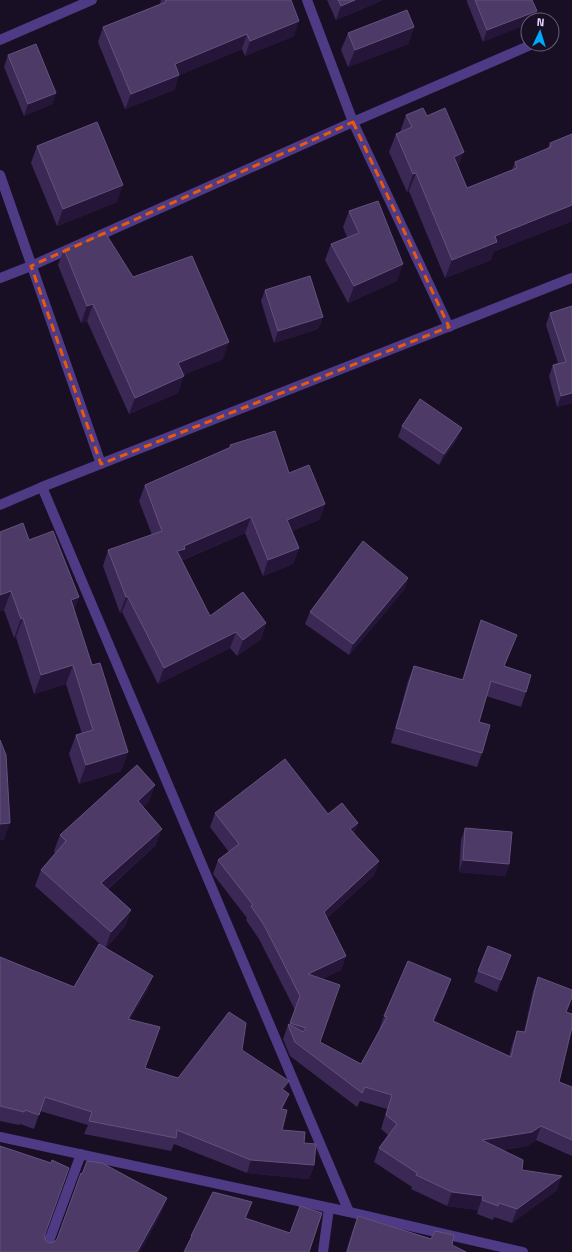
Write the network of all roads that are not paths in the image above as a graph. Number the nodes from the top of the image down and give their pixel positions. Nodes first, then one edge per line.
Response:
1 (92, 0) edge
2 (307, 0) edge
3 (0, 40) edge
4 (520, 50) edge
5 (353, 122) junction
6 (0, 175) edge
7 (32, 266) junction
8 (0, 278) edge
9 (572, 278) edge
10 (449, 327) junction
11 (101, 464) junction
12 (42, 487) junction
13 (0, 505) edge
14 (0, 1137) edge
15 (81, 1154) junction
16 (329, 1208) junction
17 (349, 1212) junction
18 (45, 1252) edge
19 (323, 1252) edge
20 (523, 1252) edge

1 - 3 street
2 - 5 street
4 - 5 street
5 - 7 street
5 - 10 street
6 - 7 street
7 - 8 street
7 - 11 street
9 - 10 street
10 - 11 street
11 - 12 street
12 - 13 street
12 - 17 street
14 - 15 street
15 - 16 street
15 - 18 street
16 - 17 street
16 - 19 street
17 - 20 street

